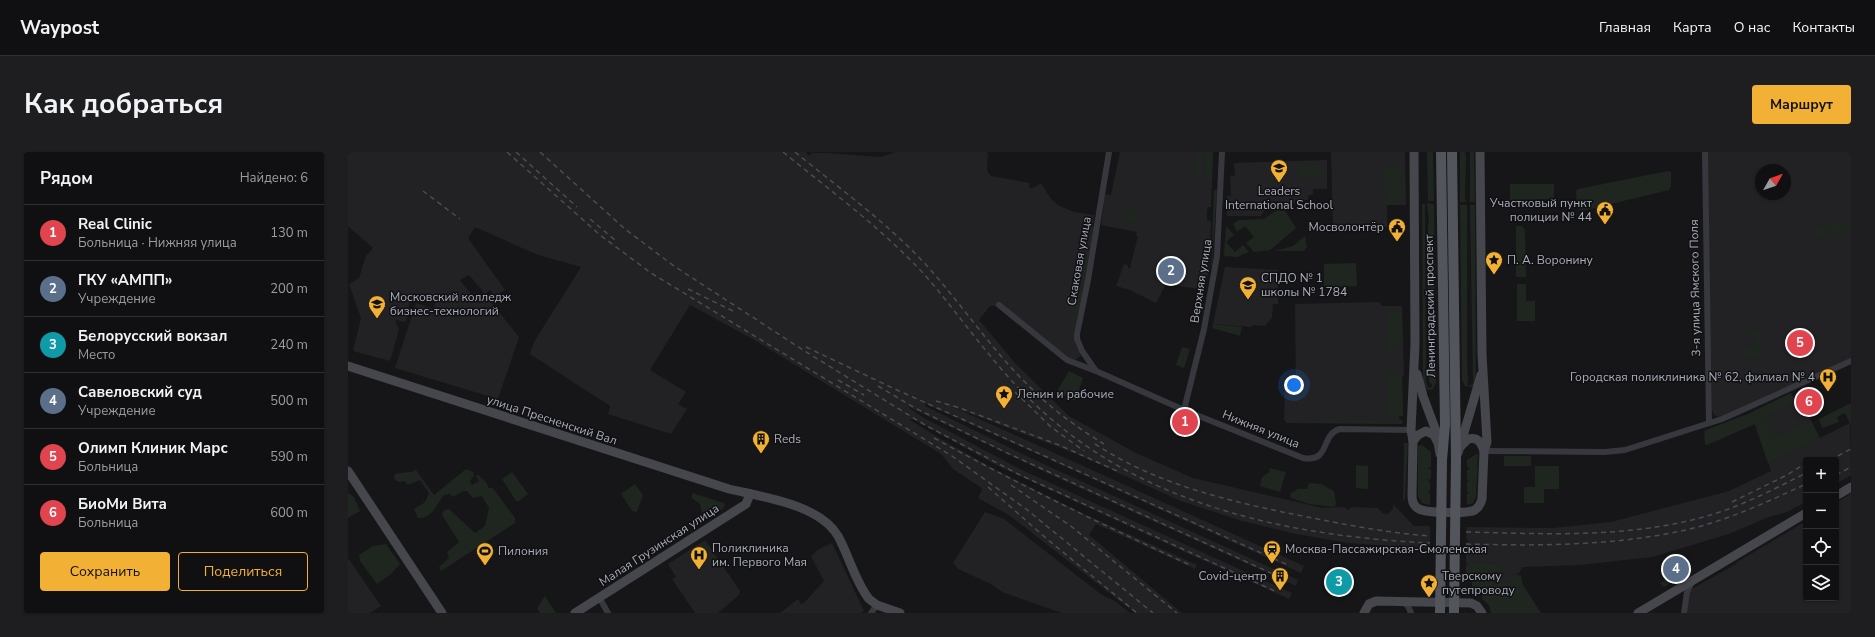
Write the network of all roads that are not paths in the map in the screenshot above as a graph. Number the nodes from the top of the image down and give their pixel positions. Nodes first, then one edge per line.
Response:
1 (1109, 152) edge
2 (1222, 152) edge
3 (1414, 152) edge
4 (1441, 152) edge
5 (1452, 152) edge
6 (1480, 152) edge
7 (1705, 152) edge
8 (999, 305) dead end
9 (1482, 354) junction
10 (1851, 361) edge
11 (1415, 363) junction
12 (348, 366) edge
13 (1096, 370) junction
14 (1184, 410) junction
15 (1709, 423) junction
16 (1411, 430) junction
17 (1426, 431) junction
18 (1413, 441) junction
19 (1439, 447) junction
20 (1484, 451) junction
21 (1457, 456) junction
22 (1442, 460) junction
23 (348, 471) edge
24 (1851, 487) edge
25 (750, 494) junction
26 (1839, 494) edge
27 (1803, 516) edge
28 (1694, 581) junction
29 (599, 597) junction
30 (1402, 602) junction
31 (877, 604) junction
32 (442, 613) edge
33 (575, 613) edge
34 (608, 613) edge
35 (871, 613) edge
36 (900, 613) edge
37 (1364, 613) edge
38 (1411, 613) edge
39 (1440, 613) edge
40 (1454, 613) edge
41 (1482, 613) edge
42 (1638, 613) edge
43 (1684, 613) edge

1 - 13 street, Скаковая улица
2 - 14 street, Верхняя улица
3 - 11 main road
4 - 22 main road, Ленинградский проспект
5 - 21 main road, Ленинградский проспект
6 - 9 main road
7 - 15 street, 3-я улица Ямского Поля
8 - 13 street, Нижняя улица
9 - 20 main road
9 - 21 main road
10 - 15 street
11 - 16 main road
11 - 19 main road
12 - 25 main road, улица Пресненский Вал
13 - 14 street, Нижняя улица
14 - 16 street, Нижняя улица
15 - 20 street
16 - 17 main road
16 - 18 main road
17 - 18 main road
17 - 19 main road
18 - 20 main road
19 - 22 main road
20 - 21 main road
21 - 40 main road, Ленинградский проспект, bridge
22 - 39 main road, Ленинградский проспект, bridge
23 - 32 main road
24 - 26 main road
25 - 29 main road, Малая Грузинская улица
25 - 31 main road, улица Пресненский Вал
27 - 28 main road
28 - 42 main road
28 - 43 street
29 - 33 main road, Малая Грузинская улица
29 - 34 street
30 - 37 main road
30 - 38 street
30 - 41 main road
31 - 35 street
31 - 36 main road

